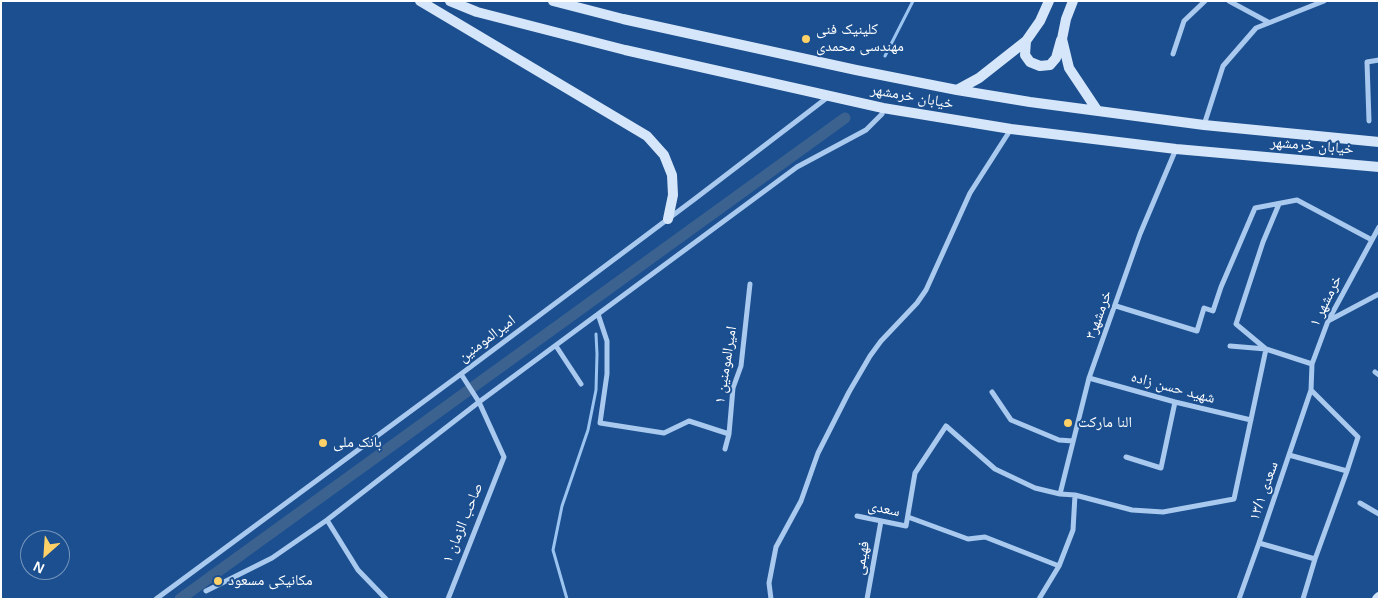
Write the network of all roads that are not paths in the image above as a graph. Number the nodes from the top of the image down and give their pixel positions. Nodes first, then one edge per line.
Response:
1 (420, 1) edge
2 (450, 1) edge
3 (553, 1) edge
4 (1048, 1) edge
5 (1073, 1) edge
6 (1205, 1) edge
7 (1228, 1) edge
8 (1306, 1) edge
9 (1324, 1) edge
10 (1306, 8) junction
11 (1268, 22) junction
12 (1062, 39) junction
13 (1026, 41) junction
14 (1173, 54) dead end
15 (1379, 60) edge
16 (957, 90) junction
17 (830, 95) junction
18 (883, 108) junction
19 (1096, 110) junction
20 (1369, 121) dead end
21 (1204, 125) junction
22 (1011, 130) junction
23 (1379, 142) edge
24 (1176, 149) junction
25 (1379, 167) edge
26 (1279, 204) junction
27 (668, 218) junction
28 (1379, 228) edge
29 (1372, 240) junction
30 (750, 284) dead end
31 (1379, 294) edge
32 (1116, 306) junction
33 (598, 314) junction
34 (1328, 321) junction
35 (556, 346) junction
36 (1230, 346) dead end
37 (1266, 349) junction
38 (1312, 364) junction
39 (461, 374) junction
40 (1089, 378) junction
41 (581, 384) dead end
42 (1311, 390) junction
43 (992, 392) dead end
44 (479, 402) junction
45 (1175, 402) junction
46 (1251, 420) junction
47 (729, 434) junction
48 (1073, 441) junction
49 (725, 449) dead end
50 (1289, 455) junction
51 (1126, 457) dead end
52 (1347, 471) junction
53 (1060, 494) junction
54 (1075, 495) junction
55 (1360, 503) dead end
56 (1379, 514) edge
57 (857, 516) dead end
58 (908, 517) junction
59 (327, 520) junction
60 (881, 521) junction
61 (1259, 543) junction
62 (1315, 559) junction
63 (1059, 566) junction
64 (206, 592) dead end
65 (156, 599) edge
66 (386, 599) edge
67 (448, 599) edge
68 (770, 599) edge
69 (867, 599) edge
70 (1039, 599) edge
71 (1238, 599) edge
72 (1303, 599) edge

1 - 27 main road
2 - 17 main road, خیابان خرمشهر
3 - 16 main road, خیابان خرمشهر
4 - 13 main road
5 - 12 main road
6 - 14 street
7 - 11 street
8 - 10 street
9 - 10 street
10 - 11 street
11 - 21 street
12 - 13 main road
12 - 19 main road
13 - 16 main road
15 - 20 street
16 - 19 main road, خیابان خرمشهر
17 - 18 main road, خیابان خرمشهر
17 - 27 street, امیرالمومنین
18 - 22 main road, خیابان خرمشهر
18 - 33 street
19 - 21 main road, خیابان خرمشهر
21 - 23 main road, خیابان خرمشهر
22 - 24 main road, خیابان خرمشهر
22 - 68 street
24 - 25 main road, خیابان خرمشهر
24 - 32 street, خرمشهر۳
26 - 29 street
26 - 32 street
26 - 37 street
27 - 39 street, امیرالمومنین
28 - 29 street, خرمشهر ۱
29 - 34 street, خرمشهر ۱
30 - 47 street, امیرالمومنین ۱
31 - 34 street
32 - 40 street, خرمشهر۳
33 - 35 street
33 - 47 street
34 - 38 street, خرمشهر ۱
35 - 41 street
35 - 44 street
36 - 37 street
37 - 38 street
37 - 46 street
38 - 42 street, خرمشهر ۱
39 - 44 street
39 - 65 street, امیرالمومنین
40 - 45 street, شهید حسن زاده
40 - 48 street, خرمشهر۳
42 - 50 street, سعدی ۱۳/۱
42 - 52 street
43 - 48 street
44 - 59 street
44 - 67 street, صاحب الزمان ۱
45 - 46 street, شهید حسن زاده
45 - 51 street
46 - 54 street
47 - 49 street, امیرالمومنین ۱
48 - 53 street, خرمشهر۳
50 - 52 street
50 - 61 street, سعدی ۱۳/۱
52 - 62 street
53 - 54 street
53 - 58 street
54 - 63 street
55 - 56 street
57 - 60 street, سعدی
58 - 60 street, سعدی
58 - 63 street
59 - 64 street
59 - 66 street
60 - 69 street, فهیمی
61 - 62 street
61 - 71 street, سعدی ۱۳/۱
62 - 72 street
63 - 70 street

